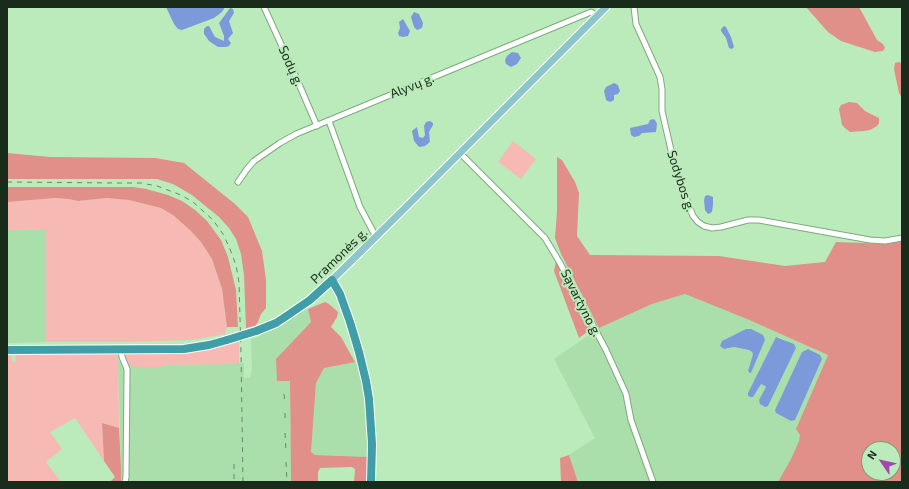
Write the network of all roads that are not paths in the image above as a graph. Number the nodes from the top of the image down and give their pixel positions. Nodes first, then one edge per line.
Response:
1 (264, 7) edge
2 (606, 7) edge
3 (634, 7) edge
4 (597, 16) junction
5 (329, 121) junction
6 (316, 126) junction
7 (460, 153) junction
8 (238, 182) dead end
9 (376, 237) junction
10 (902, 238) edge
11 (332, 280) junction
12 (7, 350) edge
13 (121, 350) junction
14 (125, 482) edge
15 (371, 482) edge
16 (653, 482) edge

1 - 6 street, Sodų g.
2 - 4 main road, Pramonės g.
3 - 10 street, Sodybos g.
4 - 5 street, Alyvų g.
4 - 7 main road, Pramonės g.
5 - 6 street, Alyvų g.
5 - 9 street
6 - 8 street, Alyvų g.
7 - 9 main road, Pramonės g.
7 - 16 street, Sąvartyno g.
9 - 11 main road, Pramonės g.
11 - 13 highway, Pramonės g., bridge
11 - 15 highway
12 - 13 highway, Pramonės g.
13 - 14 street

